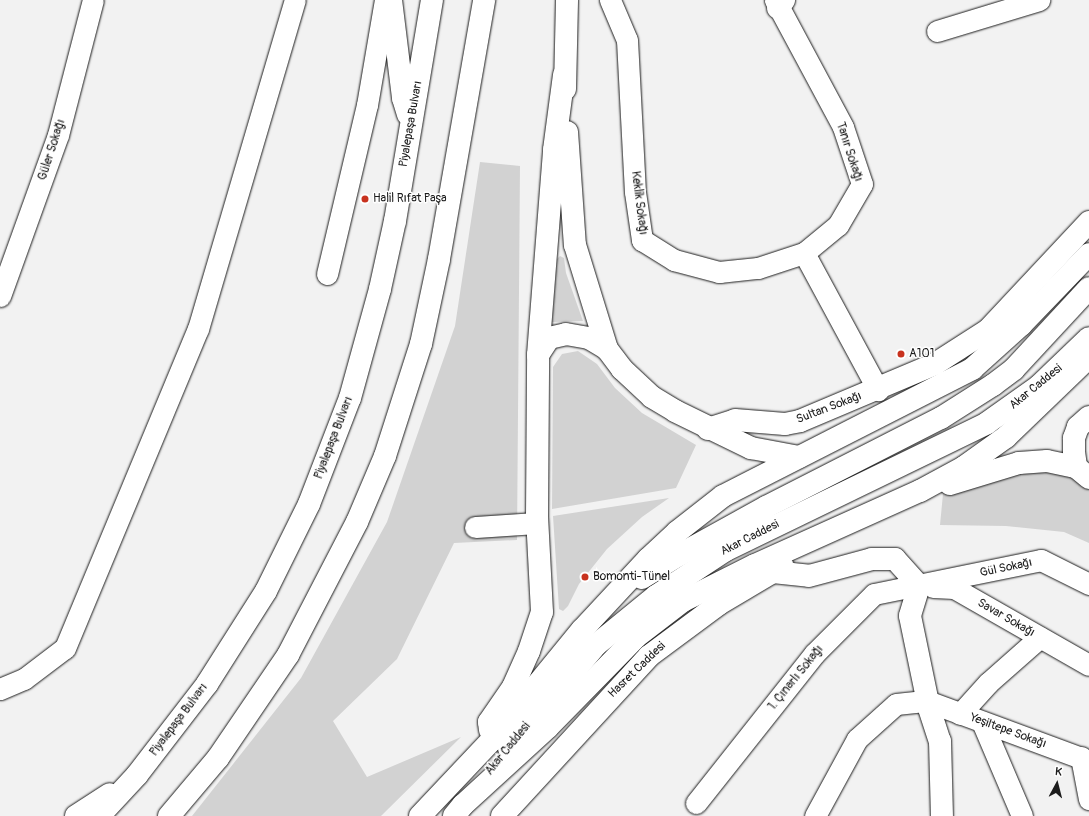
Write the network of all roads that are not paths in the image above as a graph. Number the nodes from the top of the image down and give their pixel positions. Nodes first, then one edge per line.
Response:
1 (93, 0) edge
2 (295, 0) edge
3 (385, 0) edge
4 (391, 0) edge
5 (432, 0) edge
6 (484, 0) edge
7 (566, 0) edge
8 (610, 0) edge
9 (1038, 0) edge
10 (783, 2) edge
11 (937, 31) dead end
12 (564, 75) junction
13 (412, 125) junction
14 (1089, 222) edge
15 (804, 254) junction
16 (1089, 254) edge
17 (327, 274) dead end
18 (1089, 288) edge
19 (0, 296) edge
20 (1089, 338) edge
21 (607, 349) junction
22 (538, 355) junction
23 (1089, 357) edge
24 (878, 390) junction
25 (1089, 417) edge
26 (708, 429) junction
27 (799, 457) junction
28 (1082, 473) edge
29 (920, 491) junction
30 (538, 522) junction
31 (475, 527) dead end
32 (815, 540) junction
33 (773, 572) junction
34 (1089, 584) edge
35 (919, 586) junction
36 (614, 598) junction
37 (1040, 637) junction
38 (1089, 665) edge
39 (0, 689) edge
40 (928, 701) junction
41 (960, 714) junction
42 (982, 722) junction
43 (491, 742) junction
44 (1085, 759) edge
45 (137, 775) junction
46 (1089, 799) edge
47 (696, 803) dead end
48 (458, 810) edge
49 (508, 814) edge
50 (76, 816) edge
51 (99, 816) edge
52 (169, 816) edge
53 (420, 816) edge
54 (815, 816) edge
55 (942, 816) edge
56 (1022, 816) edge

1 - 19 street, Güler Sokağı
2 - 39 street
3 - 17 street
4 - 13 main road
5 - 13 main road, Piyalepaşa Bulvarı
6 - 52 main road
7 - 12 main road
8 - 15 street, Keklik Sokağı
9 - 11 street
10 - 15 street, Tanır Sokağı
12 - 21 main road
12 - 22 main road
13 - 45 main road, Piyalepaşa Bulvarı
14 - 24 main road
15 - 24 street
16 - 27 main road
18 - 36 main road, Akar Caddesi
20 - 48 main road, Akar Caddesi
21 - 22 main road
21 - 26 main road
22 - 30 main road
23 - 29 main road
24 - 26 main road, Sultan Sokağı
25 - 28 main road
26 - 27 main road
27 - 36 main road
28 - 29 main road
29 - 32 main road
30 - 31 street
30 - 43 main road
32 - 33 main road, Hasret Caddesi
32 - 48 main road
33 - 35 main road
33 - 49 main road, Hasret Caddesi
34 - 35 street, Gül Sokağı
35 - 37 street, Savar Sokağı
35 - 40 main road
35 - 47 street, 1. Çınarlı Sokağı
36 - 43 main road
37 - 38 street, Savar Sokağı
37 - 41 street
40 - 41 street, Yeşiltepe Sokağı
40 - 54 street
40 - 55 main road
41 - 42 street, Yeşiltepe Sokağı
42 - 44 street, Yeşiltepe Sokağı
42 - 56 street
43 - 53 main road
44 - 46 street
45 - 50 main road
45 - 51 main road, Piyalepaşa Bulvarı

